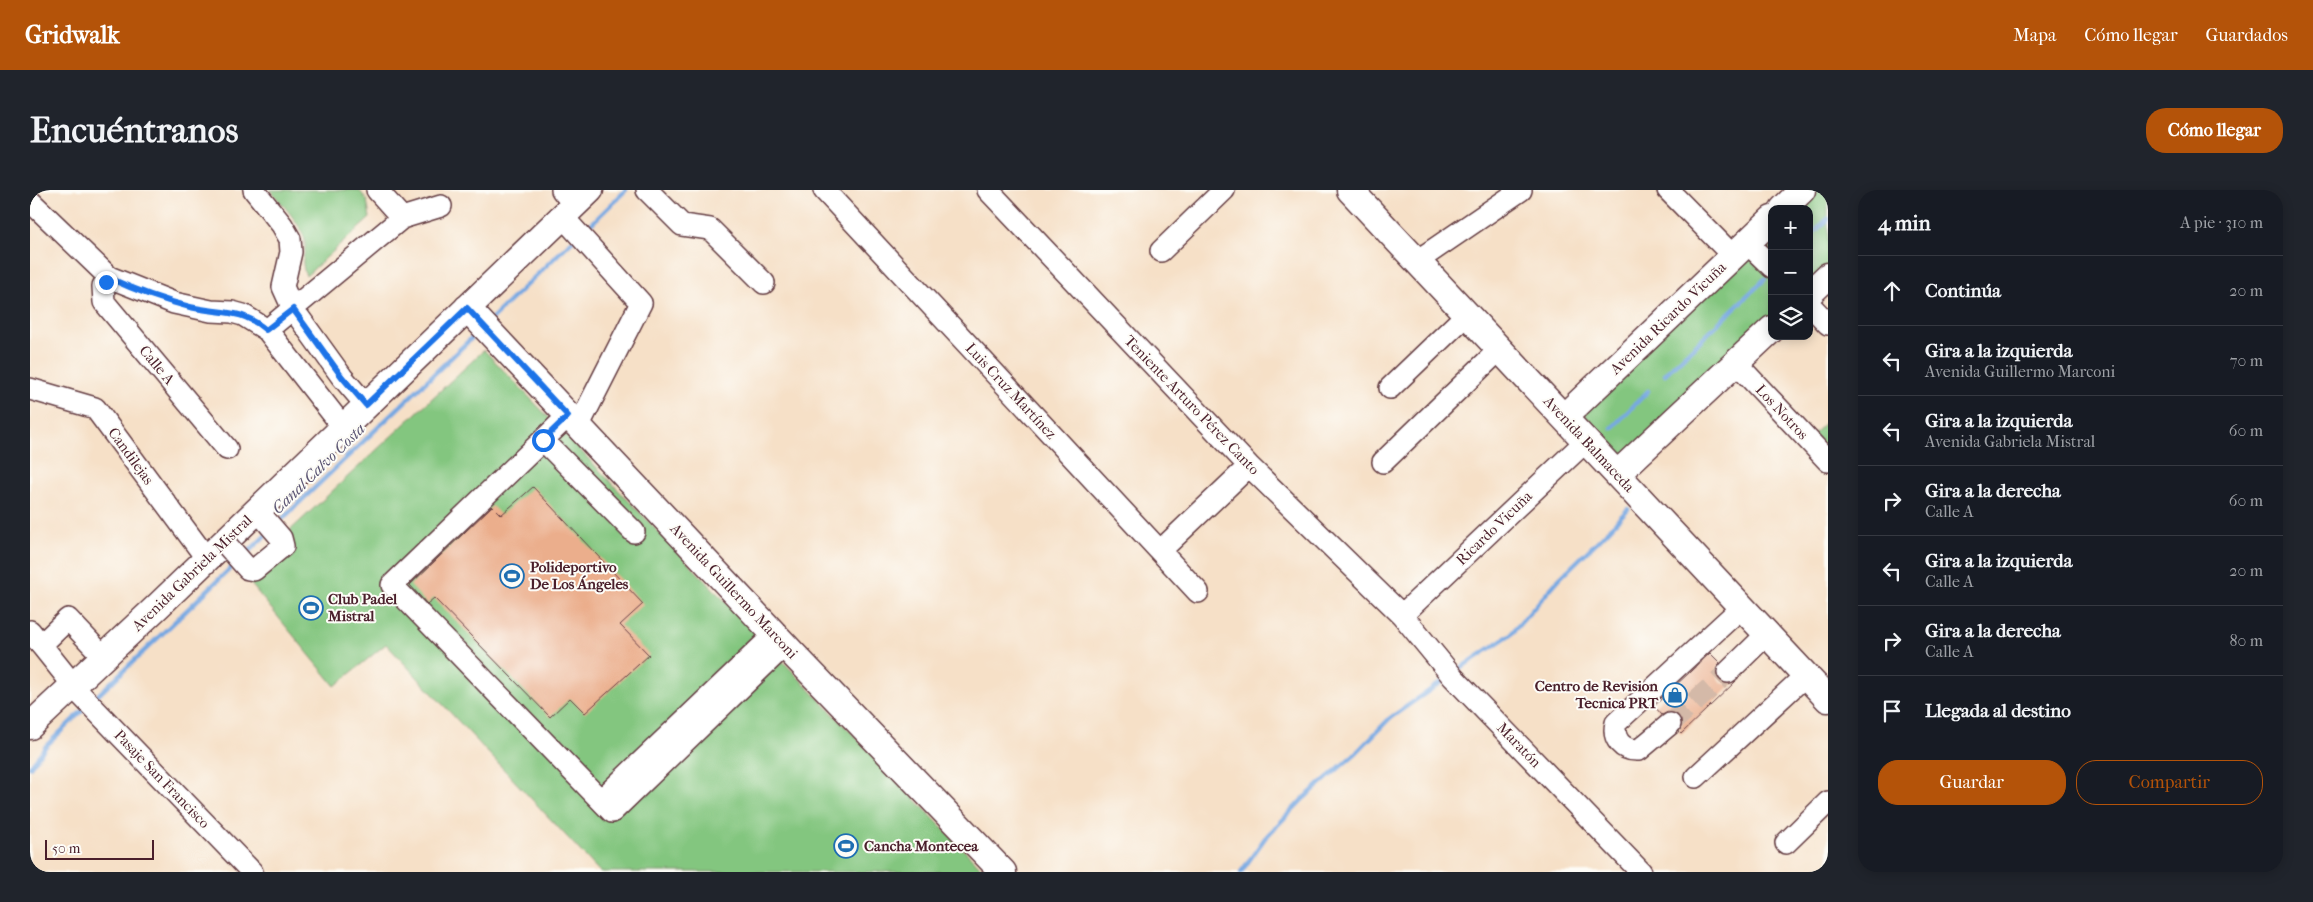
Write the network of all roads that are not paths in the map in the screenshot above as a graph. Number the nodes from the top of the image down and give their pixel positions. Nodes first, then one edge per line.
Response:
1 (254, 190) edge
2 (377, 190) edge
3 (647, 190) edge
4 (824, 190) edge
5 (988, 190) edge
6 (1224, 190) edge
7 (1350, 190) edge
8 (1521, 190) edge
9 (1668, 190) edge
10 (1802, 190) edge
11 (30, 201) edge
12 (572, 205) edge
13 (1787, 205) edge
14 (441, 206) dead end
15 (402, 218) junction
16 (1768, 223) edge
17 (1740, 249) junction
18 (1161, 251) dead end
19 (1417, 261) junction
20 (1768, 265) edge
21 (1828, 276) edge
22 (109, 278) junction
23 (764, 283) dead end
24 (1813, 290) edge
25 (1813, 308) edge
26 (293, 309) junction
27 (1467, 314) junction
28 (477, 319) junction
29 (1828, 324) edge
30 (266, 330) junction
31 (1768, 333) edge
32 (1500, 350) junction
33 (1736, 363) junction
34 (1390, 388) dead end
35 (30, 389) edge
36 (366, 405) junction
37 (1564, 417) junction
38 (573, 422) junction
39 (343, 427) junction
40 (543, 440) junction
41 (1586, 441) junction
42 (227, 449) dead end
43 (1828, 461) edge
44 (1384, 462) dead end
45 (1249, 466) junction
46 (1617, 474) junction
47 (266, 521) junction
48 (634, 532) dead end
49 (1160, 551) junction
50 (227, 554) junction
51 (1198, 592) dead end
52 (1742, 607) junction
53 (1402, 615) junction
54 (1768, 634) junction
55 (36, 638) edge
56 (780, 640) junction
57 (104, 657) junction
58 (1728, 672) tunnel mouth
59 (1806, 675) junction
60 (78, 691) junction
61 (1826, 694) edge
62 (1670, 724) tunnel mouth
63 (30, 726) edge
64 (1696, 776) dead end
65 (1828, 802) edge
66 (1786, 843) dead end
67 (252, 872) edge
68 (1003, 872) edge
69 (1641, 872) edge

1 - 26 street
2 - 15 street
3 - 23 street
4 - 49 street, Luis Cruz Martínez
5 - 45 street, Teniente Arturo Pérez Canto
6 - 18 street
7 - 19 main road, Avenida Balmaceda
8 - 19 street
9 - 17 street
10 - 13 main road
11 - 22 street
12 - 28 main road, Avenida Gabriela Mistral
12 - 38 street
14 - 15 street
15 - 26 street
16 - 17 main road, Avenida Ricardo Vicuña
17 - 20 street
17 - 37 main road, Avenida Ricardo Vicuña
19 - 27 main road, Avenida Balmaceda
21 - 24 main road
22 - 30 street
22 - 42 street, Calle A
25 - 29 street
26 - 30 street
26 - 36 street
27 - 32 main road, Avenida Balmaceda
27 - 34 street
28 - 36 main road, Avenida Gabriela Mistral
28 - 38 main road, Avenida Guillermo Marconi
30 - 39 street
31 - 33 main road
32 - 37 main road, Avenida Balmaceda
32 - 44 street
33 - 43 street, Los Notros
33 - 46 main road
35 - 50 street, Candilejas
36 - 39 main road, Avenida Gabriela Mistral
37 - 41 main road, Avenida Balmaceda
38 - 40 street
38 - 56 main road, Avenida Guillermo Marconi
39 - 47 main road, Avenida Gabriela Mistral
40 - 48 street
40 - 56 street
41 - 46 main road, Avenida Balmaceda
41 - 53 street, Ricardo Vicuña
45 - 49 street
45 - 53 street, Teniente Arturo Pérez Canto
46 - 52 main road, Avenida Balmaceda
47 - 50 main road, Avenida Gabriela Mistral
47 - 50 street
49 - 51 street, Luis Cruz Martínez
50 - 57 main road, Avenida Gabriela Mistral
52 - 54 main road, Avenida Balmaceda
52 - 62 street
53 - 69 street, Maratón
54 - 58 street
54 - 59 main road, Avenida Balmaceda
55 - 57 street
55 - 60 street, Pasaje San Francisco
56 - 68 main road, Avenida Guillermo Marconi
57 - 60 main road, Avenida Gabriela Mistral
59 - 61 main road, Avenida Balmaceda
59 - 64 street
60 - 63 main road, Avenida Gabriela Mistral
60 - 67 street, Pasaje San Francisco
65 - 66 street

